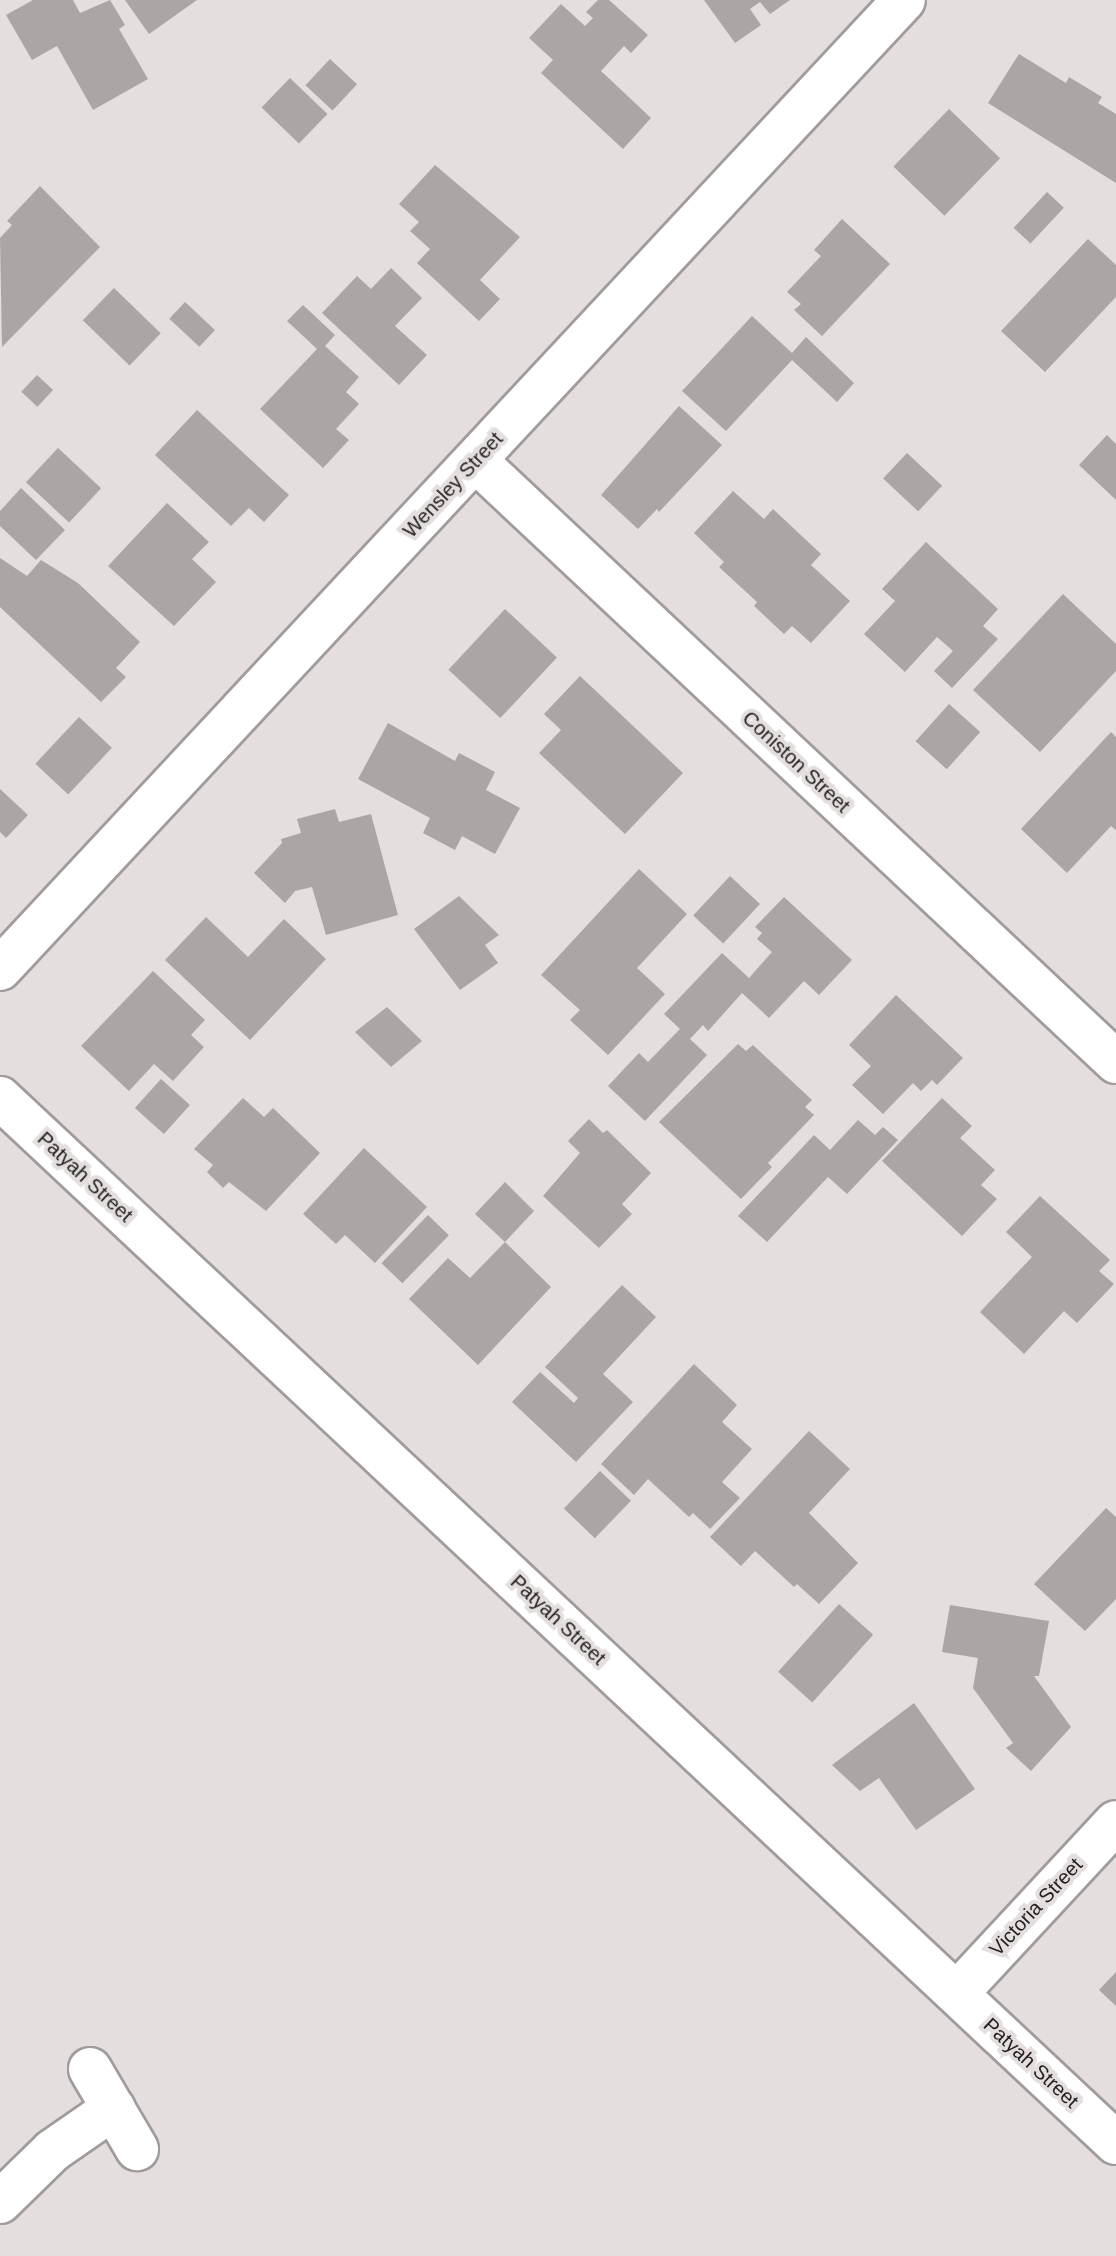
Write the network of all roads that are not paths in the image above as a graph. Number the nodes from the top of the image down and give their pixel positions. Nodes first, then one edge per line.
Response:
1 (904, 0) edge
2 (476, 461) junction
3 (0, 969) edge
4 (1116, 1062) edge
5 (0, 1098) edge
6 (1116, 1822) edge
7 (957, 1993) junction
8 (90, 2069) dead end
9 (114, 2108) junction
10 (1116, 2143) edge
11 (137, 2149) dead end
12 (0, 2202) edge

1 - 2 street, Wensley Street
2 - 3 street, Wensley Street
2 - 4 street, Coniston Street
5 - 7 street, Patyah Street
6 - 7 street, Victoria Street
7 - 10 street, Patyah Street
8 - 9 street
9 - 11 street
9 - 12 street

